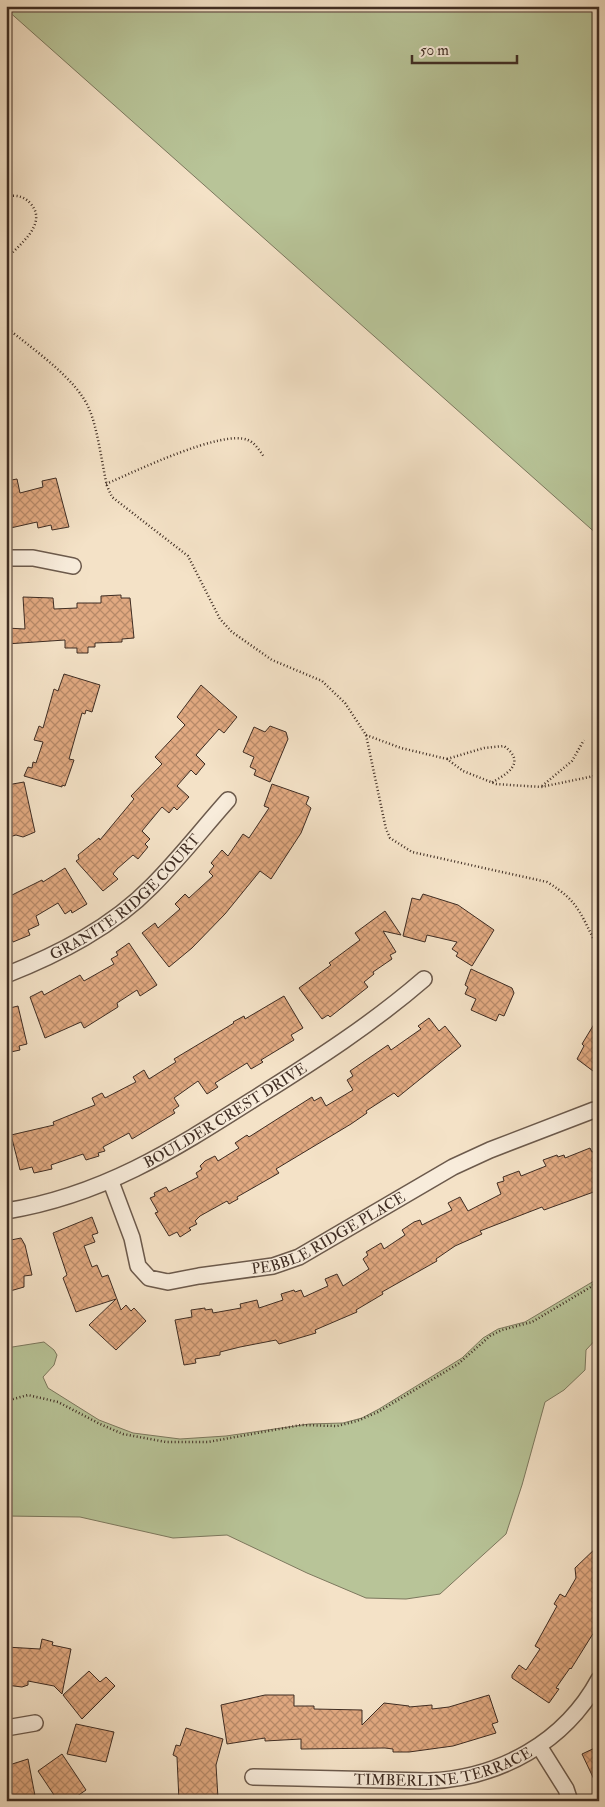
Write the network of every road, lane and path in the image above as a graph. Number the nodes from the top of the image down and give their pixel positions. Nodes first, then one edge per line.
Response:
1 (6, 196) edge
2 (6, 258) edge
3 (6, 327) edge
4 (264, 457) dead end
5 (106, 484) junction
6 (6, 558) edge
7 (73, 566) dead end
8 (366, 735) junction
9 (584, 740) dead end
10 (447, 759) junction
11 (599, 774) edge
12 (491, 783) junction
13 (541, 787) junction
14 (228, 800) dead end
15 (599, 949) edge
16 (6, 975) edge
17 (424, 978) dead end
18 (594, 1110) dead end
19 (111, 1182) junction
20 (6, 1211) edge
21 (599, 1282) edge
22 (6, 1401) edge
23 (599, 1679) edge
24 (35, 1723) dead end
25 (6, 1728) edge
26 (539, 1746) junction
27 (253, 1778) dead end
28 (570, 1801) edge

1 - 2 path
3 - 5 path
4 - 5 path
5 - 8 path
6 - 7 street
8 - 10 path
8 - 15 path
9 - 13 path
10 - 12 path
10 - 12 path
11 - 13 path
12 - 13 path
14 - 16 street, GRANITE RIDGE COURT
17 - 19 street, BOULDER CREST DRIVE
18 - 19 street, PEBBLE RIDGE PLACE
19 - 20 street, BOULDER CREST DRIVE
21 - 22 path
23 - 26 street, TIMBERLINE TERRACE
24 - 25 street
26 - 27 street, TIMBERLINE TERRACE
26 - 28 street

